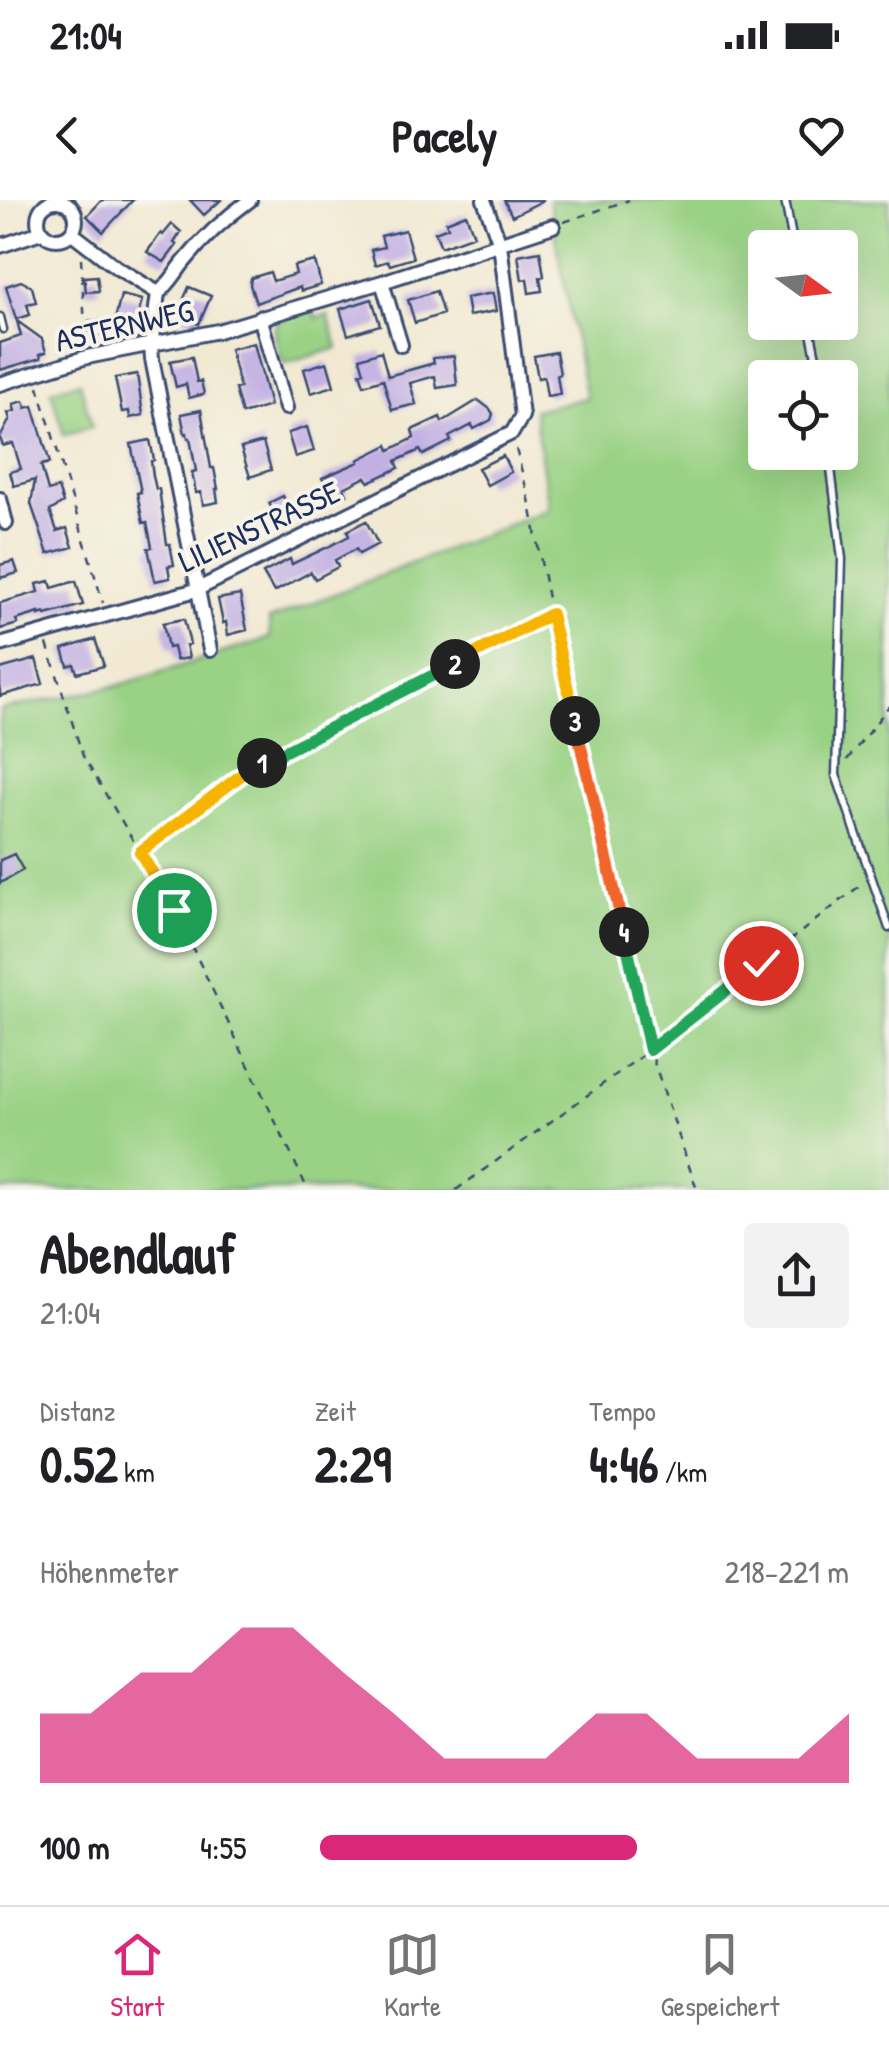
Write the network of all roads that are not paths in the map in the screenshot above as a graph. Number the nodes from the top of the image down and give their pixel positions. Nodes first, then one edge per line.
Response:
1 (250, 200) edge
2 (484, 200) edge
3 (785, 200) edge
4 (74, 203) edge
5 (38, 204) edge
6 (552, 226) road end
7 (791, 230) edge
8 (41, 232) junction
9 (76, 237) junction
10 (500, 244) junction
11 (0, 246) edge
12 (382, 282) junction
13 (158, 293) junction
14 (0, 316) edge
15 (260, 317) junction
16 (3, 329) dead end
17 (150, 346) junction
18 (401, 346) dead end
19 (0, 384) edge
20 (286, 408) dead end
21 (831, 470) edge
22 (0, 499) edge
23 (6, 523) dead end
24 (196, 590) junction
25 (0, 644) edge
26 (210, 650) dead end
27 (889, 928) edge

1 - 13 street
2 - 10 street
3 - 7 lane
4 - 5 street
4 - 9 street
5 - 8 street
6 - 10 street, ASTERNWEG
8 - 9 street
8 - 11 street
9 - 13 street
10 - 12 street, ASTERNWEG
10 - 24 street, LILIENSTRASSE
12 - 15 street, ASTERNWEG
12 - 18 street
13 - 17 street
14 - 16 lane
15 - 17 street, ASTERNWEG
15 - 20 street
17 - 19 street, ASTERNWEG
17 - 24 street
21 - 27 lane
22 - 23 street
24 - 25 street, LILIENSTRASSE
24 - 26 street

